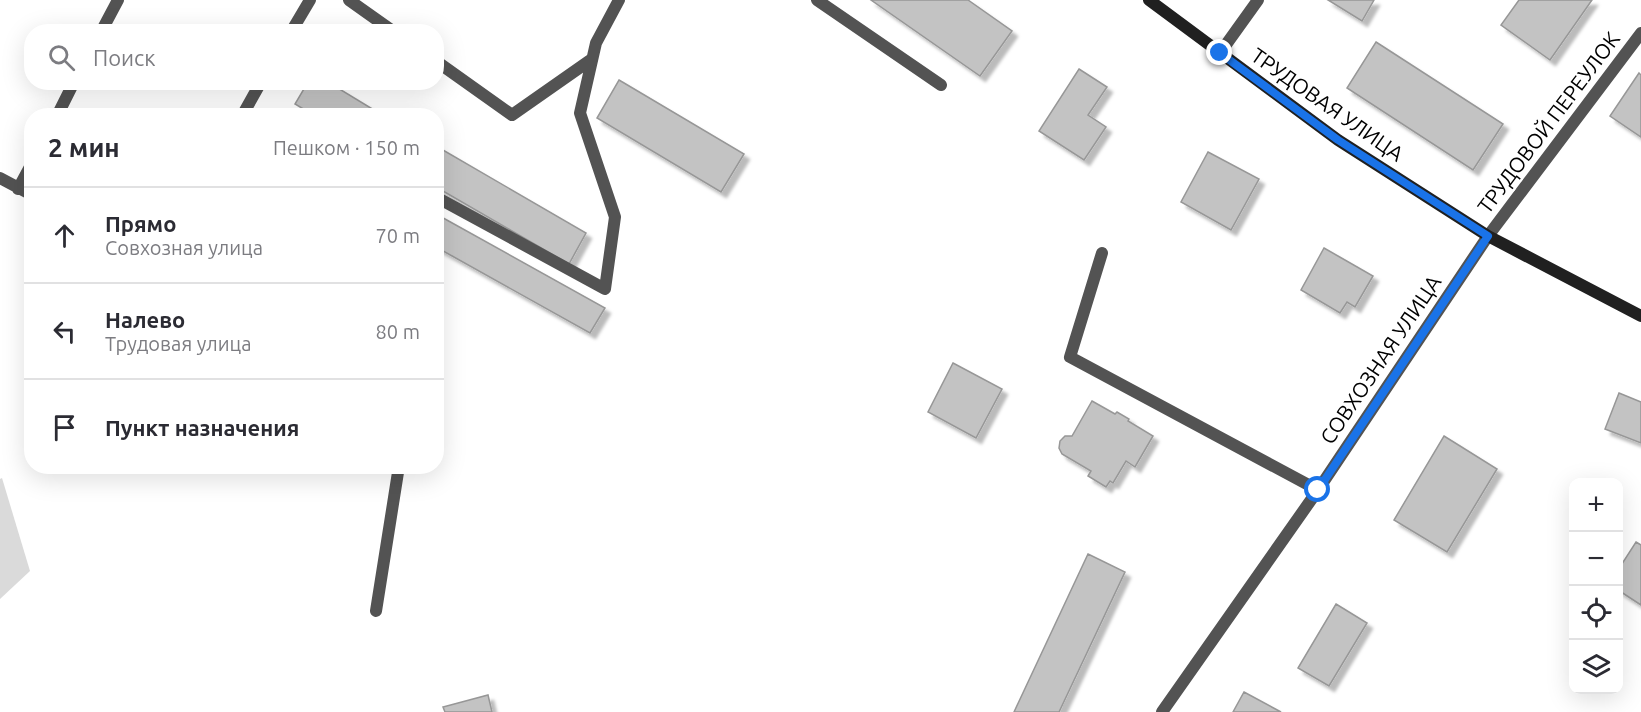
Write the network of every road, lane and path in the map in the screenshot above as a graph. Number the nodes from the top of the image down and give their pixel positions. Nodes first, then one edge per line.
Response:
1 (118, 0) edge
2 (309, 0) edge
3 (350, 0) edge
4 (619, 0) edge
5 (817, 0) edge
6 (1149, 0) edge
7 (1258, 0) edge
8 (105, 24) edge
9 (296, 24) edge
10 (383, 24) edge
11 (1641, 33) edge
12 (1220, 53) junction
13 (592, 59) junction
14 (444, 67) edge
15 (941, 85) dead end
16 (70, 90) edge
17 (257, 90) edge
18 (61, 108) edge
19 (246, 108) edge
20 (0, 178) edge
21 (24, 178) edge
22 (18, 189) junction
23 (24, 192) edge
24 (444, 201) edge
25 (1488, 236) junction
26 (1102, 253) dead end
27 (1641, 316) edge
28 (398, 474) edge
29 (1318, 490) junction
30 (376, 611) dead end
31 (1162, 712) edge

1 - 8 street
2 - 9 street
3 - 10 street
4 - 13 street
5 - 15 street
6 - 12 street, ТРУДОВАЯ УЛИЦА
7 - 12 street
11 - 25 street, ТРУДОВОЙ ПЕРЕУЛОК
12 - 25 street, ТРУДОВАЯ УЛИЦА
13 - 14 street
13 - 24 street
16 - 18 street
17 - 19 street
20 - 22 street
21 - 22 street
22 - 23 street
25 - 27 street, ТРУДОВАЯ УЛИЦА
25 - 29 street, СОВХОЗНАЯ УЛИЦА
26 - 29 street
28 - 30 street
29 - 31 street, СОВХОЗНАЯ УЛИЦА

